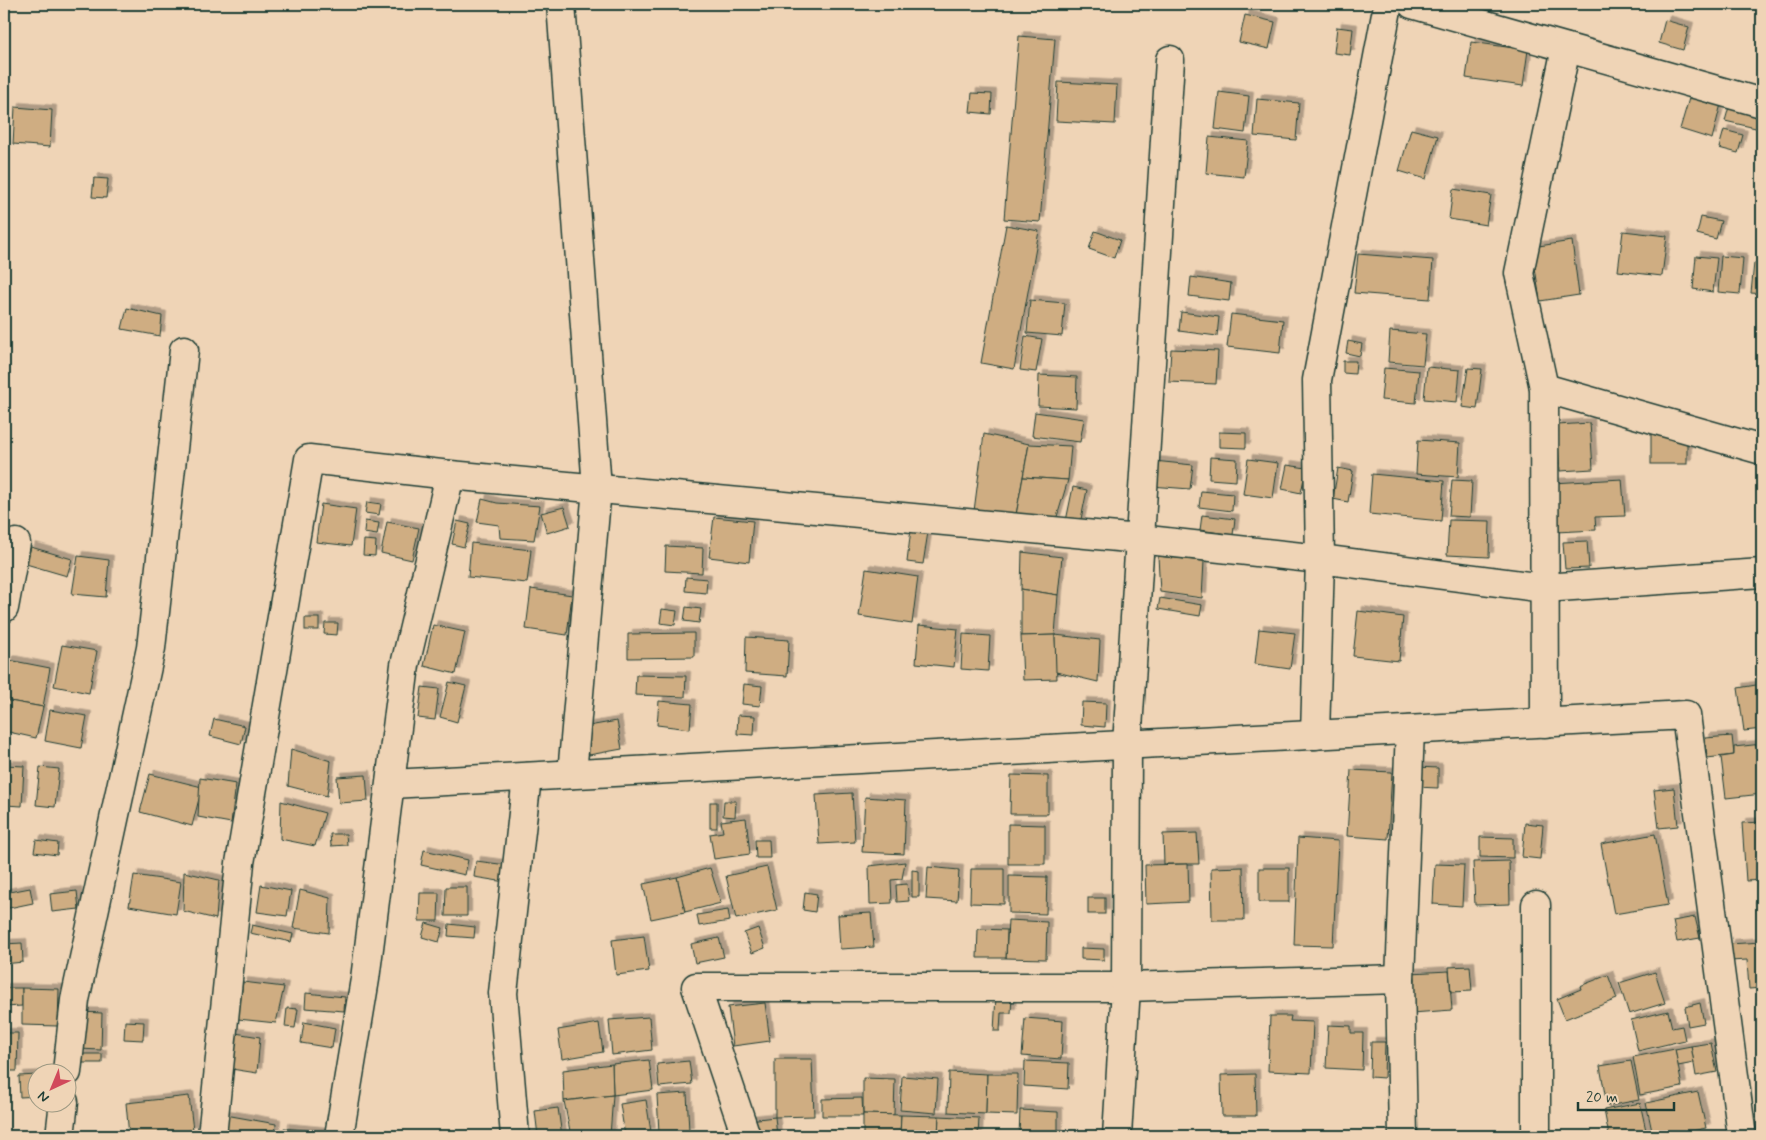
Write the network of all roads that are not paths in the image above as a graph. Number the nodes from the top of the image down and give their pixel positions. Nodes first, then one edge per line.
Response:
1 (561, 4) edge
2 (1388, 4) edge
3 (1412, 4) edge
4 (1566, 48) junction
5 (1170, 60) dead end
6 (1762, 103) edge
7 (184, 350) dead end
8 (1544, 388) junction
9 (1762, 450) edge
10 (450, 475) junction
11 (597, 488) junction
12 (1140, 539) junction
13 (16, 543) dead end
14 (1320, 559) junction
15 (1762, 573) edge
16 (1544, 588) junction
17 (4, 608) edge
18 (1545, 723) junction
19 (1410, 730) junction
20 (1315, 735) junction
21 (1128, 745) junction
22 (572, 774) junction
23 (527, 777) junction
24 (391, 784) junction
25 (1536, 905) dead end
26 (1400, 979) junction
27 (1126, 987) junction
28 (68, 1062) edge
29 (63, 1112) edge
30 (60, 1136) edge
31 (212, 1136) edge
32 (339, 1136) edge
33 (515, 1136) edge
34 (746, 1136) edge
35 (1117, 1136) edge
36 (1402, 1136) edge
37 (1536, 1136) edge
38 (1742, 1136) edge

1 - 11 street
2 - 14 street
3 - 4 street
4 - 6 street
4 - 8 street
5 - 12 street
7 - 28 street
8 - 9 street
8 - 16 street
10 - 11 street
10 - 24 street
10 - 31 street
11 - 12 street
11 - 22 street
12 - 14 street
12 - 21 street
13 - 17 street
14 - 16 street
14 - 20 street
15 - 16 street
16 - 18 street
18 - 19 street
18 - 38 street
19 - 20 street
19 - 26 street
20 - 21 street
21 - 22 street
21 - 27 street
22 - 23 street
23 - 24 street
23 - 33 street
24 - 32 street
25 - 37 street
26 - 27 street
26 - 36 street
27 - 34 street
27 - 35 street
29 - 30 street

